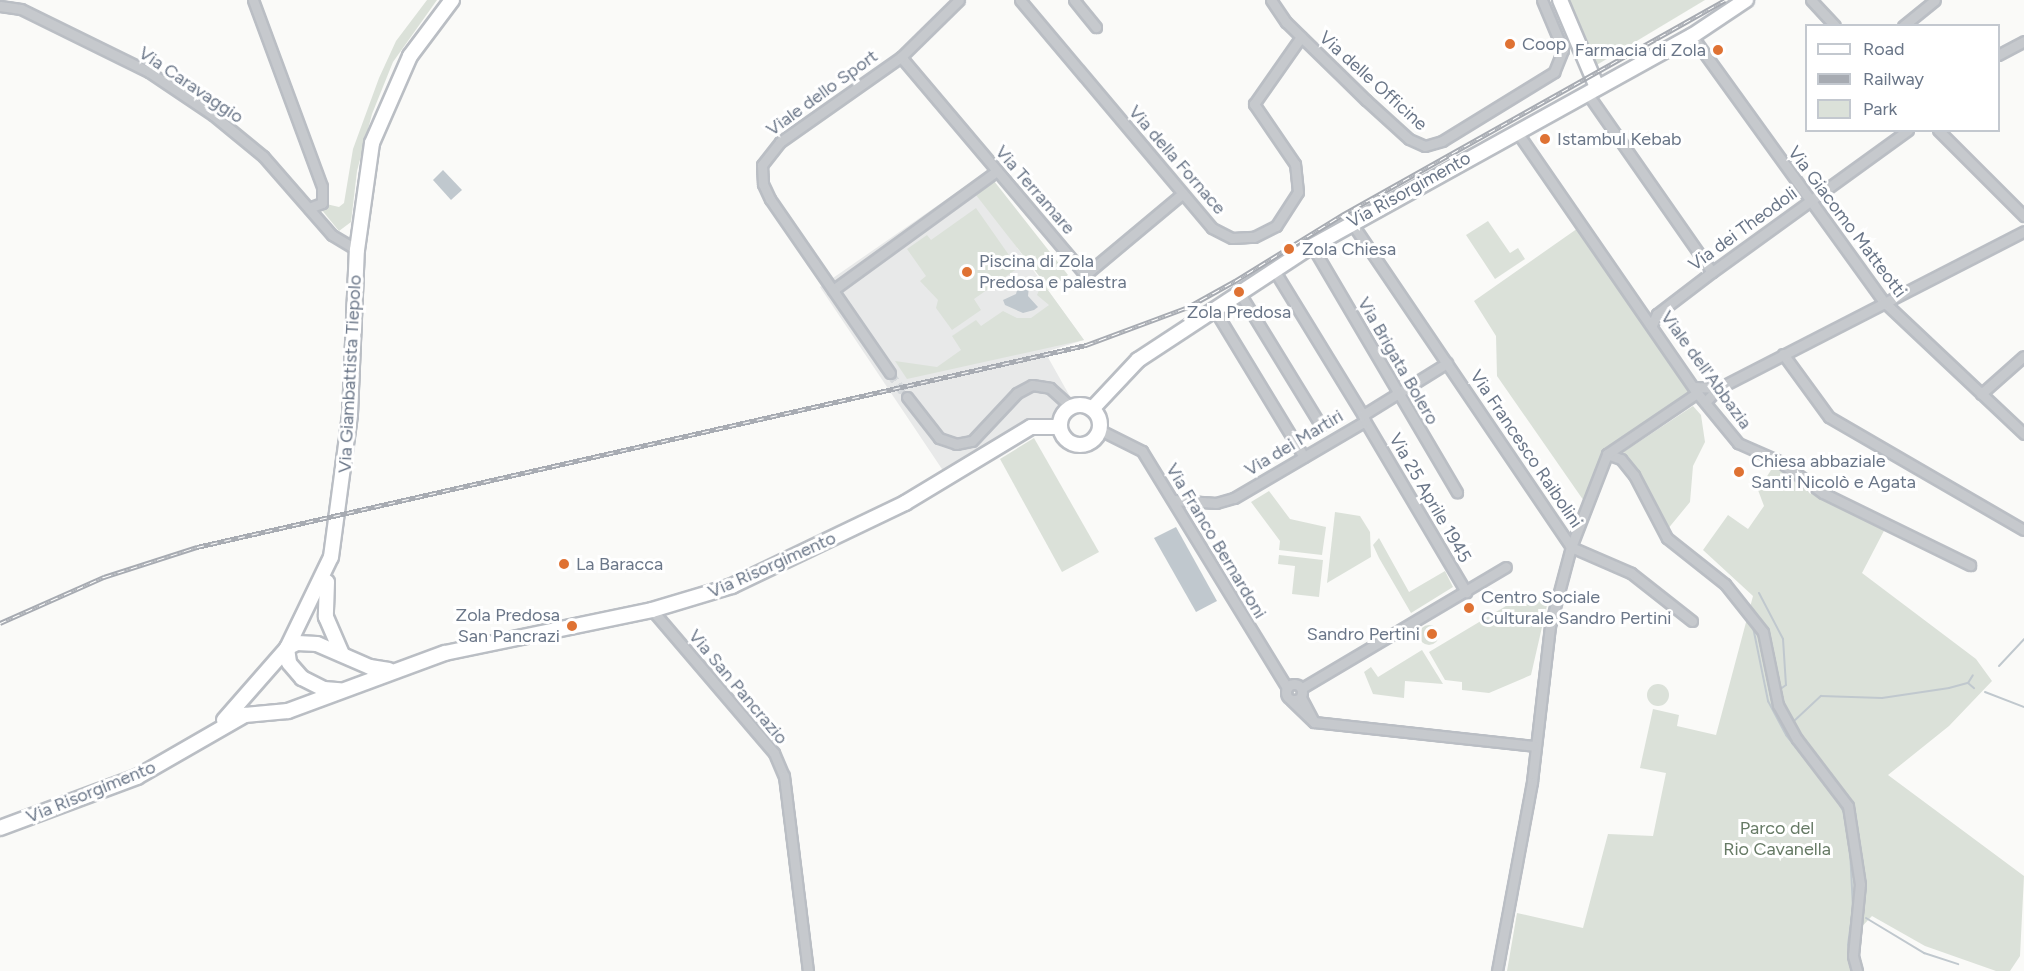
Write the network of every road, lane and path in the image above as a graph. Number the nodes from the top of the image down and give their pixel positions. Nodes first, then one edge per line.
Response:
1 (253, 0) edge
2 (452, 0) edge
3 (959, 0) edge
4 (1020, 0) edge
5 (1074, 0) edge
6 (1271, 0) edge
7 (1542, 0) edge
8 (1560, 0) edge
9 (1746, 0) edge
10 (1811, 0) edge
11 (1935, 0) edge
12 (0, 6) edge
13 (1833, 24) edge
14 (1905, 24) edge
15 (1096, 27) dead end
16 (1692, 36) junction
17 (1301, 37) junction
18 (2024, 41) edge
19 (2000, 54) edge
20 (901, 57) junction
21 (1592, 90) junction
22 (1517, 132) junction
23 (1905, 132) edge
24 (1940, 132) edge
25 (997, 171) junction
26 (1182, 194) junction
27 (1809, 202) junction
28 (309, 208) junction
29 (2024, 216) edge
30 (1351, 222) junction
31 (2024, 231) edge
32 (1312, 246) junction
33 (357, 250) junction
34 (1274, 270) junction
35 (1712, 272) junction
36 (833, 290) junction
37 (1239, 292) junction
38 (1883, 301) junction
39 (1214, 309) junction
40 (1644, 313) junction
41 (1657, 314) junction
42 (1652, 325) junction
43 (1783, 354) junction
44 (2024, 356) edge
45 (1447, 363) junction
46 (890, 373) tunnel mouth
47 (1719, 388) junction
48 (1696, 390) junction
49 (1398, 394) junction
50 (1981, 394) junction
51 (907, 398) tunnel mouth
52 (1705, 402) junction
53 (1071, 407) junction
54 (1093, 408) junction
55 (1364, 418) junction
56 (1321, 426) dead end
57 (1060, 428) junction
58 (1100, 430) junction
59 (2024, 434) edge
60 (1607, 454) junction
61 (1304, 457) junction
62 (1457, 492) dead end
63 (1174, 500) junction
64 (2024, 530) edge
65 (1571, 547) junction
66 (331, 557) junction
67 (1970, 565) dead end
68 (1506, 567) dead end
69 (1466, 592) junction
70 (652, 610) junction
71 (1692, 621) dead end
72 (287, 648) junction
73 (342, 654) junction
74 (393, 670) junction
75 (1287, 688) junction
76 (345, 690) junction
77 (1298, 695) junction
78 (211, 731) junction
79 (1534, 746) junction
80 (0, 828) edge
81 (808, 971) edge
82 (1497, 971) edge
83 (1857, 971) edge

1 - 28 street
2 - 33 main road, Via Giambattista Tiepolo
3 - 20 street, Viale dello Sport
4 - 26 street, Via della Fornace
5 - 15 street
6 - 17 street, Via delle Officine
7 - 17 street, Via delle Officine
8 - 21 main road
9 - 16 main road, Via Risorgimento
10 - 13 street
11 - 14 street
12 - 28 street, Via Caravaggio
16 - 21 main road, Via Risorgimento
16 - 27 street, Via Giacomo Matteotti
17 - 26 street, Via della Fornace
18 - 19 street
20 - 25 street, Via Terramare
20 - 36 street, Viale dello Sport
21 - 22 main road, Via Risorgimento
21 - 35 street
22 - 30 main road, Via Risorgimento
22 - 40 street, Viale dell'Abbazia
23 - 27 street, Via dei Theodoli
24 - 29 street
25 - 26 street, Via Terramare
25 - 36 street
27 - 35 street, Via dei Theodoli
27 - 38 street, Via Giacomo Matteotti
28 - 33 street, Via Caravaggio
30 - 32 main road, Via Risorgimento
30 - 45 street, Via Francesco Raibolini
31 - 38 street
32 - 34 main road, Via Risorgimento
32 - 49 street, Via Brigata Bolero
33 - 66 main road, Via Giambattista Tiepolo
34 - 37 main road, Via Risorgimento
34 - 55 street, Via 25 Aprile 1945
35 - 41 street, Via dei Theodoli
36 - 46 street, Viale dello Sport
37 - 39 main road, Via Risorgimento
37 - 56 street
38 - 43 street
38 - 50 street, Via Giacomo Matteotti
39 - 54 main road, Via Risorgimento
39 - 61 street
40 - 41 street
40 - 42 street, Viale dell'Abbazia
41 - 42 street
42 - 48 street, Viale dell'Abbazia
43 - 47 street
43 - 64 street
44 - 50 street
45 - 49 street, Via dei Martiri
45 - 65 street, Via Francesco Raibolini
47 - 48 street
47 - 52 street
48 - 52 street, Viale dell'Abbazia
48 - 60 street
49 - 55 street, Via dei Martiri
49 - 62 street, Via Brigata Bolero
50 - 59 street, Via Giacomo Matteotti
51 - 53 street
52 - 67 street, Viale dell'Abbazia
53 - 54 main road
53 - 57 main road
54 - 58 main road
55 - 61 street, Via dei Martiri
55 - 69 street, Via 25 Aprile 1945
57 - 58 main road
57 - 70 main road, Via Risorgimento
58 - 63 street, Via Franco Bernardoni
60 - 65 street
60 - 83 street
61 - 63 street, Via dei Martiri
63 - 75 street, Via Franco Bernardoni
65 - 71 street
65 - 79 street, Via Francesco Raibolini
66 - 72 main road, Via Giambattista Tiepolo
66 - 73 main road
68 - 69 street
69 - 77 street
70 - 74 main road, Via Risorgimento
70 - 81 street, Via San Pancrazio
72 - 73 main road, Via Risorgimento
72 - 76 main road
72 - 78 main road, Via Giambattista Tiepolo
73 - 74 main road, Via Risorgimento
74 - 76 main road, Via Risorgimento
75 - 77 street, Via Franco Bernardoni
75 - 77 street
76 - 78 main road, Via Risorgimento
77 - 79 street, Via Franco Bernardoni
78 - 80 main road, Via Risorgimento
79 - 82 street, Via Francesco Raibolini

